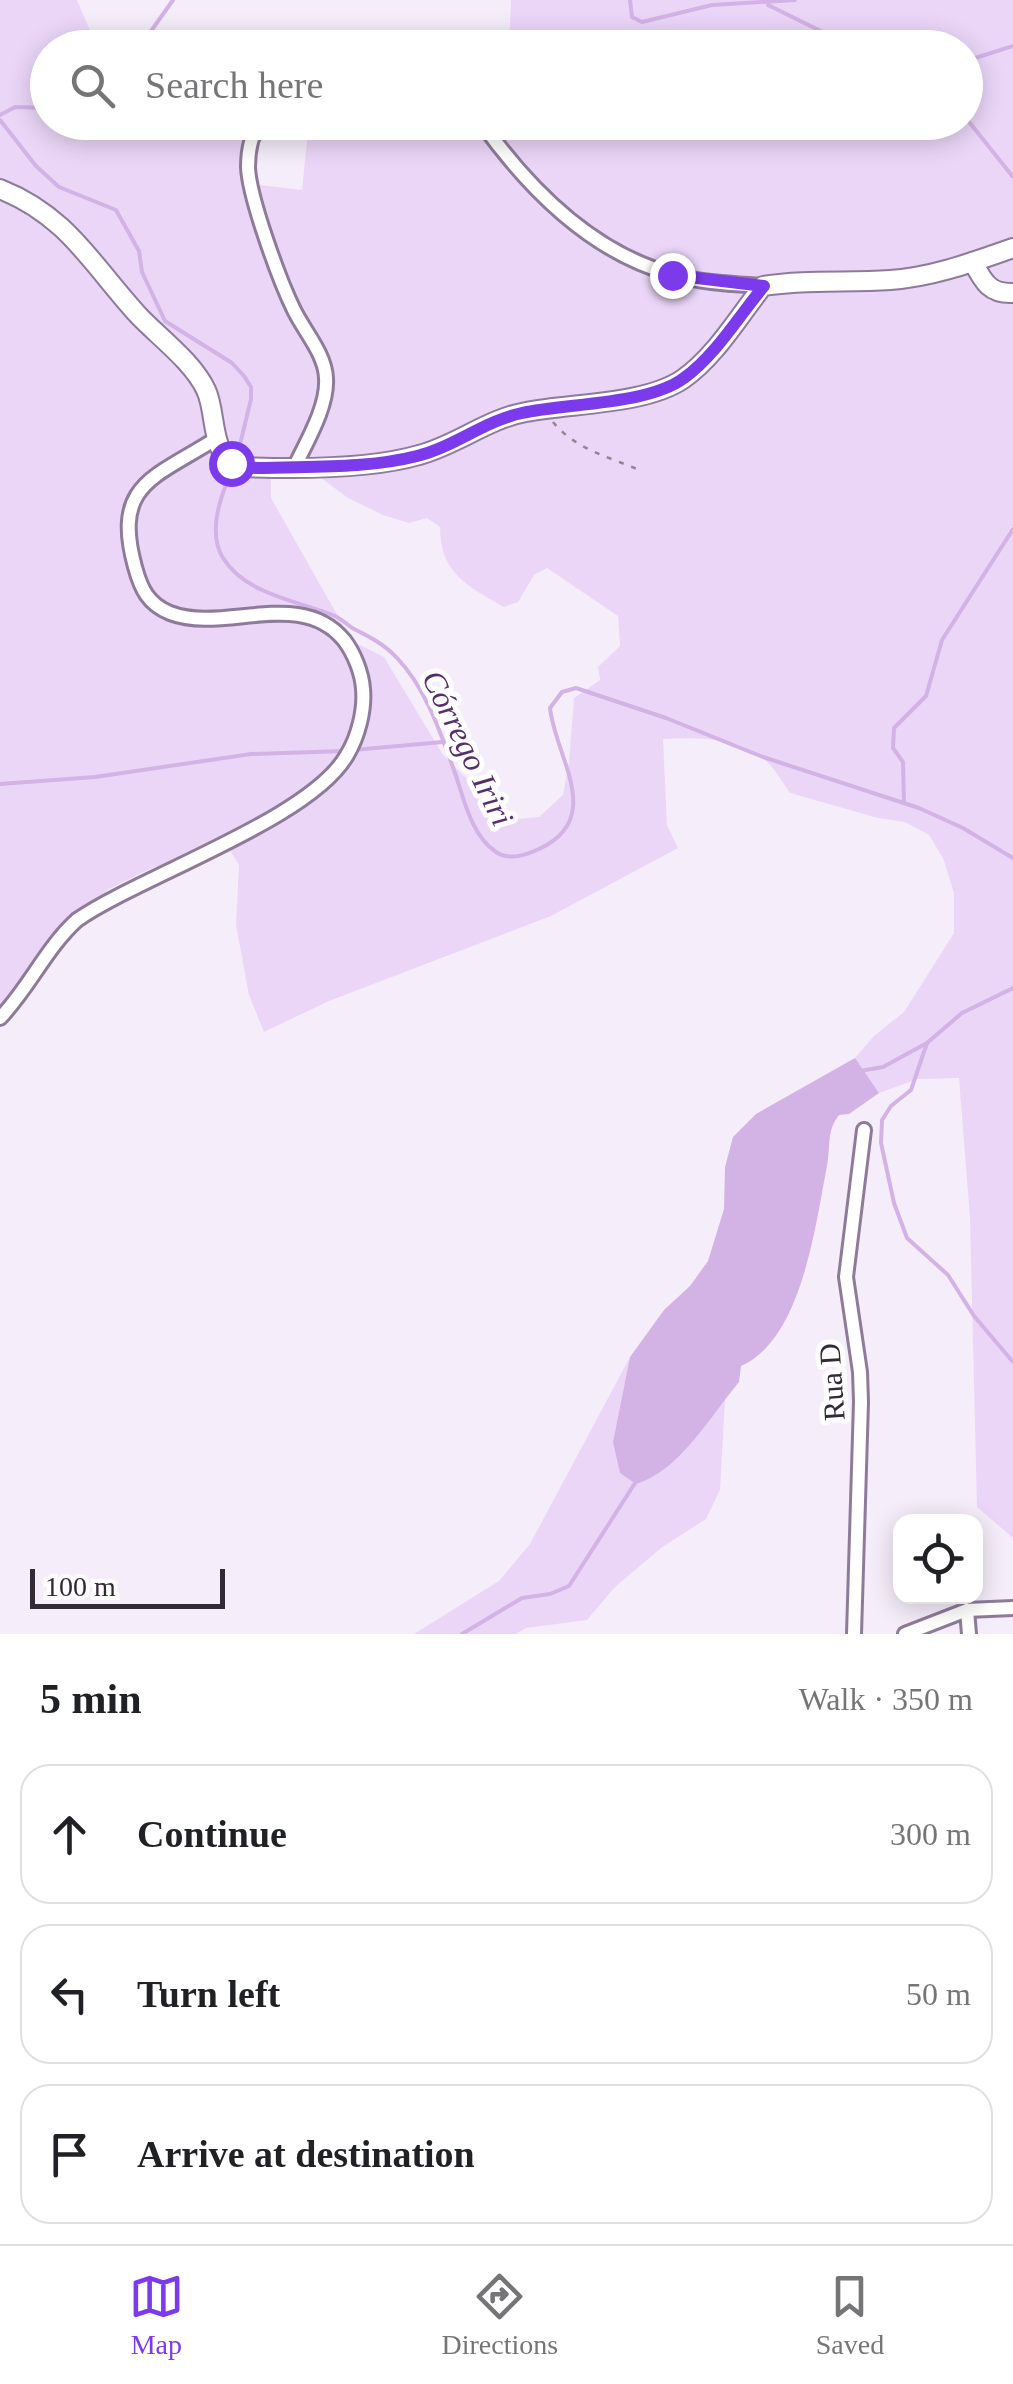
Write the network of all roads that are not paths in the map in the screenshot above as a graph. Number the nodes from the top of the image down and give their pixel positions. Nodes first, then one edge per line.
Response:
1 (252, 140) edge
2 (496, 140) edge
3 (0, 189) edge
4 (1013, 248) edge
5 (973, 262) junction
6 (764, 286) junction
7 (1013, 294) edge
8 (225, 452) junction
9 (296, 466) junction
10 (0, 1018) edge
11 (864, 1130) dead end
12 (1013, 1608) edge
13 (968, 1610) junction
14 (854, 1634) edge
15 (907, 1634) edge
16 (969, 1634) edge

1 - 9 street
2 - 6 street
3 - 8 street
4 - 5 street
5 - 6 street
5 - 7 street
6 - 9 street
8 - 9 street
8 - 10 street
11 - 14 street, Rua D
12 - 13 street
13 - 15 street
13 - 16 street

